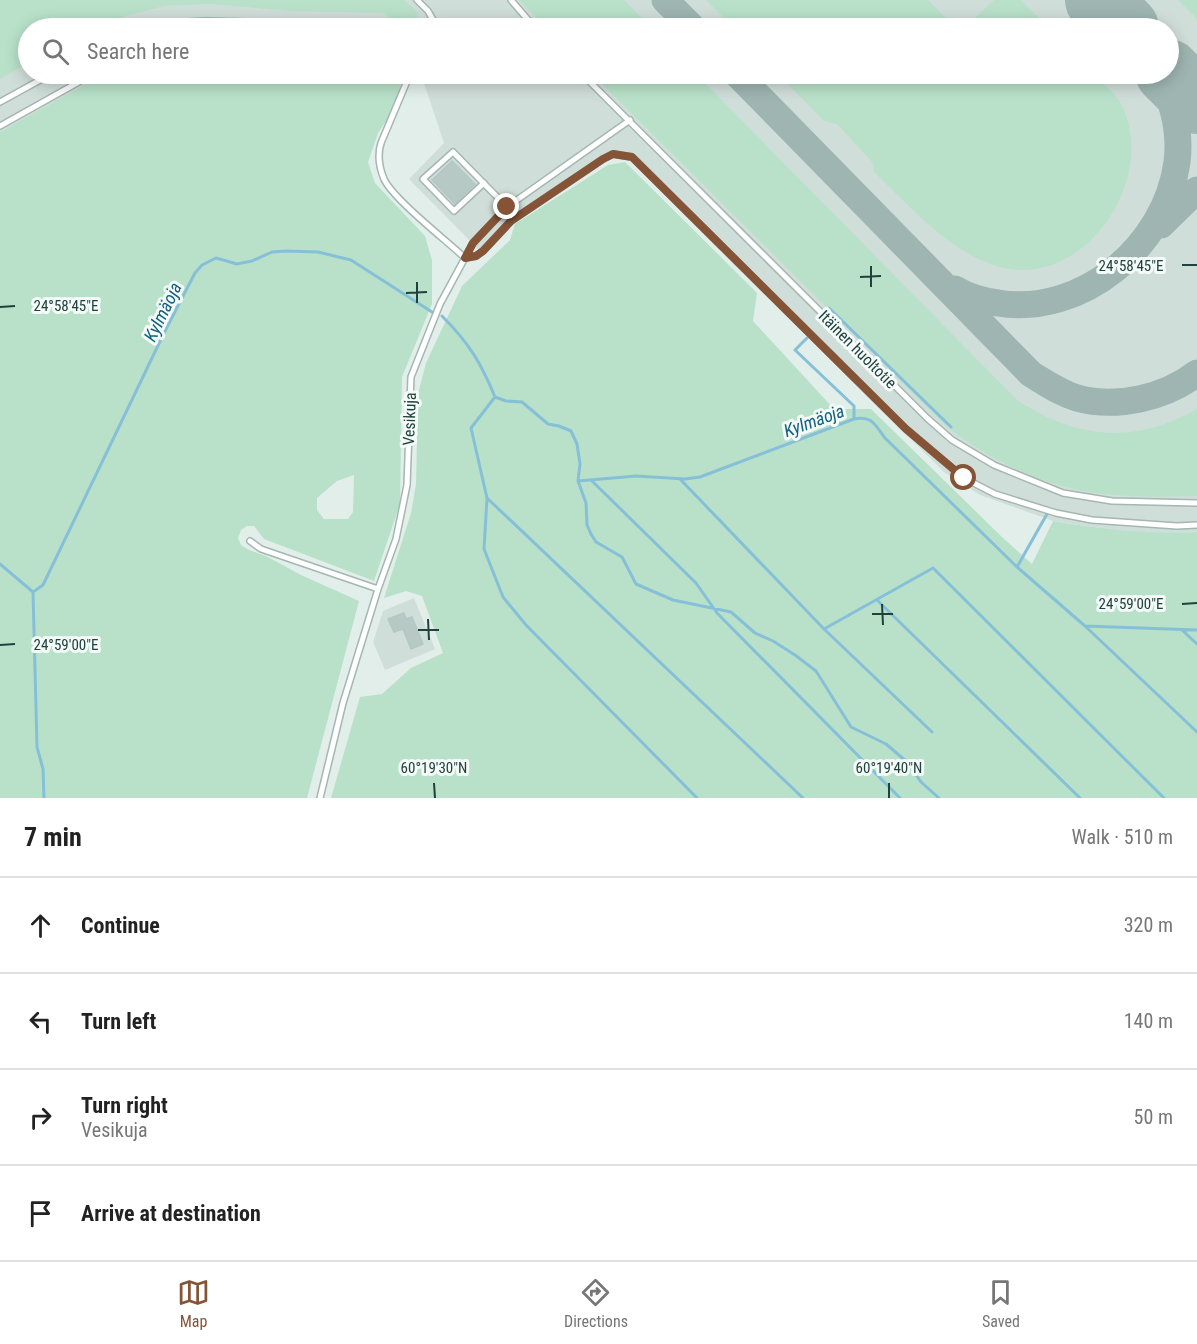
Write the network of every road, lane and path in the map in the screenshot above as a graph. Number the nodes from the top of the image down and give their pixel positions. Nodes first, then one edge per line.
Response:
1 (417, 0) edge
2 (510, 0) edge
3 (432, 18) edge
4 (526, 18) edge
5 (33, 84) edge
6 (75, 84) edge
7 (406, 84) edge
8 (592, 84) edge
9 (0, 102) edge
10 (630, 120) junction
11 (0, 126) edge
12 (484, 183) junction
13 (507, 207) junction
14 (465, 258) junction
15 (1197, 503) edge
16 (1197, 525) edge
17 (250, 541) dead end
18 (378, 589) junction
19 (320, 798) edge

1 - 3 lane
2 - 4 lane
5 - 9 lane
6 - 11 lane
7 - 14 lane
8 - 10 lane, Itäinen huoltotie
10 - 13 lane, Vesikuja
10 - 15 lane, Itäinen huoltotie
12 - 12 lane
12 - 13 lane
13 - 14 lane, Vesikuja
14 - 16 lane
14 - 18 lane, Vesikuja
17 - 18 lane
18 - 19 lane, Vesikuja

